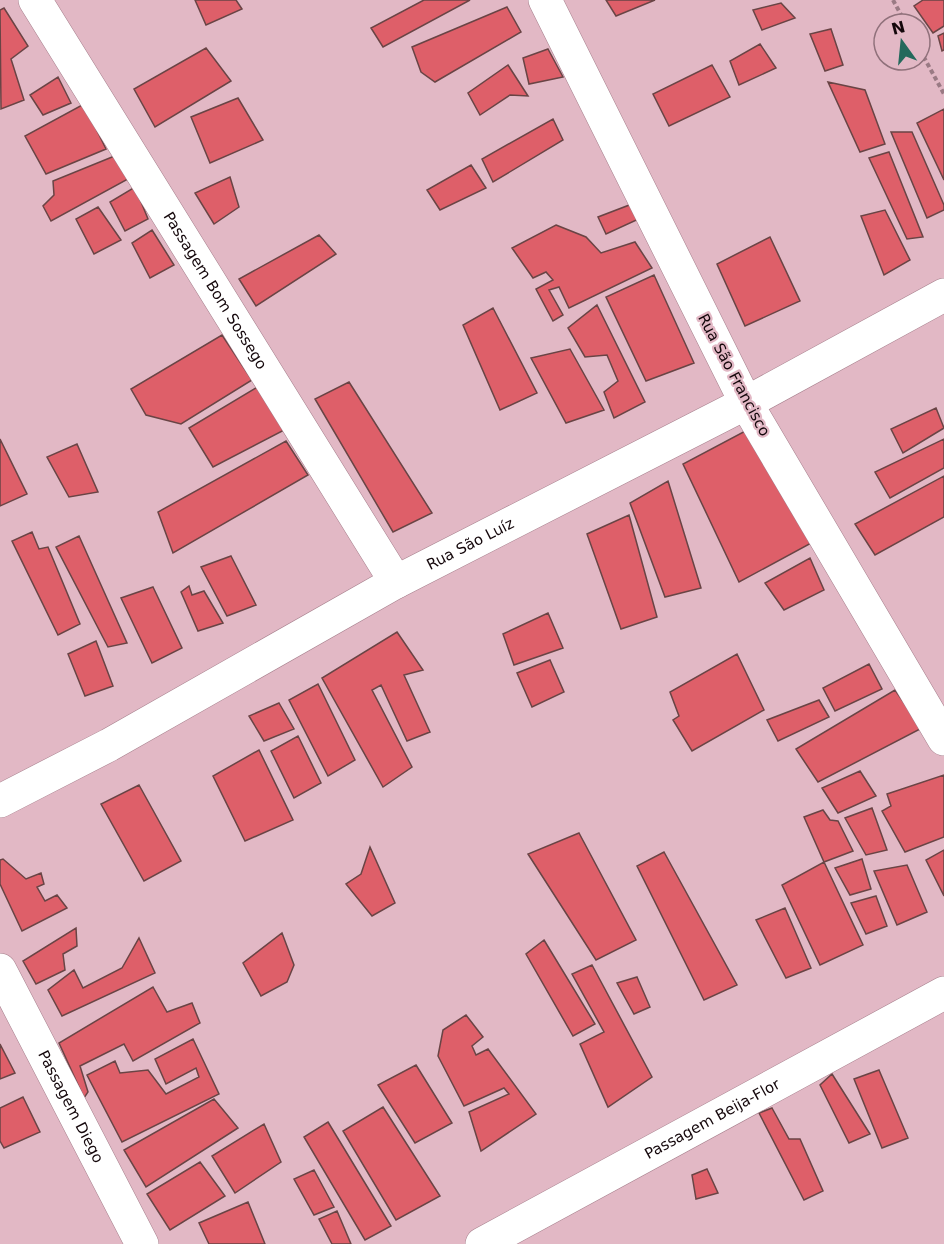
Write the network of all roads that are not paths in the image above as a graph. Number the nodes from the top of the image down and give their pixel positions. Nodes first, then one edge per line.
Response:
1 (35, 0) edge
2 (545, 0) edge
3 (944, 295) edge
4 (746, 402) junction
5 (396, 582) junction
6 (944, 739) edge
7 (0, 801) edge
8 (0, 970) edge
9 (944, 993) edge
10 (142, 1244) edge
11 (482, 1244) edge

1 - 5 street, Passagem Bom Sossego
2 - 4 street, Rua São Francisco
3 - 4 street, Rua São Luíz
4 - 5 street, Rua São Luíz
4 - 6 street, Rua São Francisco
5 - 7 street, Rua São Luíz
8 - 10 street, Passagem Diego
9 - 11 street, Passagem Beija-Flor

